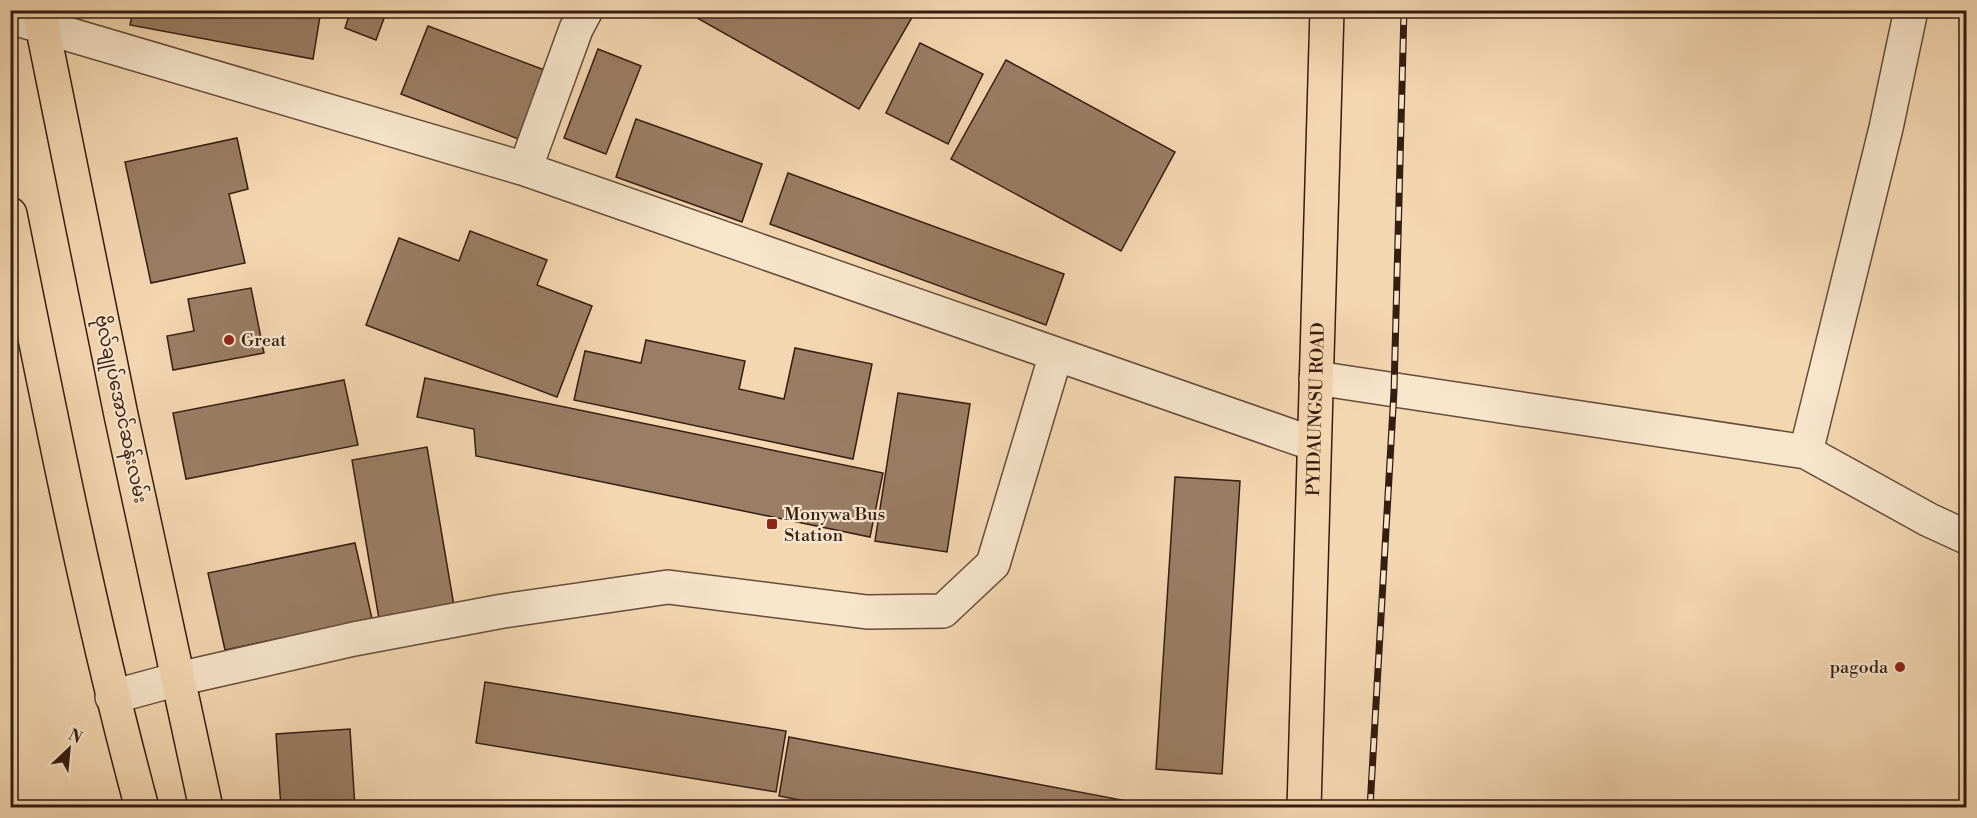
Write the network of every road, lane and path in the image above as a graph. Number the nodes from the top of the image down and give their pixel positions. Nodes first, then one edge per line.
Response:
1 (586, 10) edge
2 (1327, 10) edge
3 (1911, 10) edge
4 (10, 17) edge
5 (40, 17) edge
6 (525, 169) junction
7 (10, 214) edge
8 (1056, 354) junction
9 (1316, 378) junction
10 (1314, 444) junction
11 (1806, 452) junction
12 (1966, 537) edge
13 (178, 679) junction
14 (112, 697) junction
15 (142, 807) edge
16 (206, 807) edge
17 (1304, 807) edge

1 - 6 street
2 - 9 highway, PYIDAUNGSU ROAD
3 - 11 street
4 - 5 street
5 - 6 street
5 - 13 highway, ဗိုလ်ချုပ်အောင်ဆန်းလမ်း
6 - 8 street
7 - 14 highway
8 - 10 street
8 - 13 street
9 - 10 highway, PYIDAUNGSU ROAD
9 - 11 street
10 - 17 highway, PYIDAUNGSU ROAD
11 - 12 street
13 - 14 street
13 - 16 highway, ဗိုလ်ချုပ်အောင်ဆန်းလမ်း
14 - 15 highway

